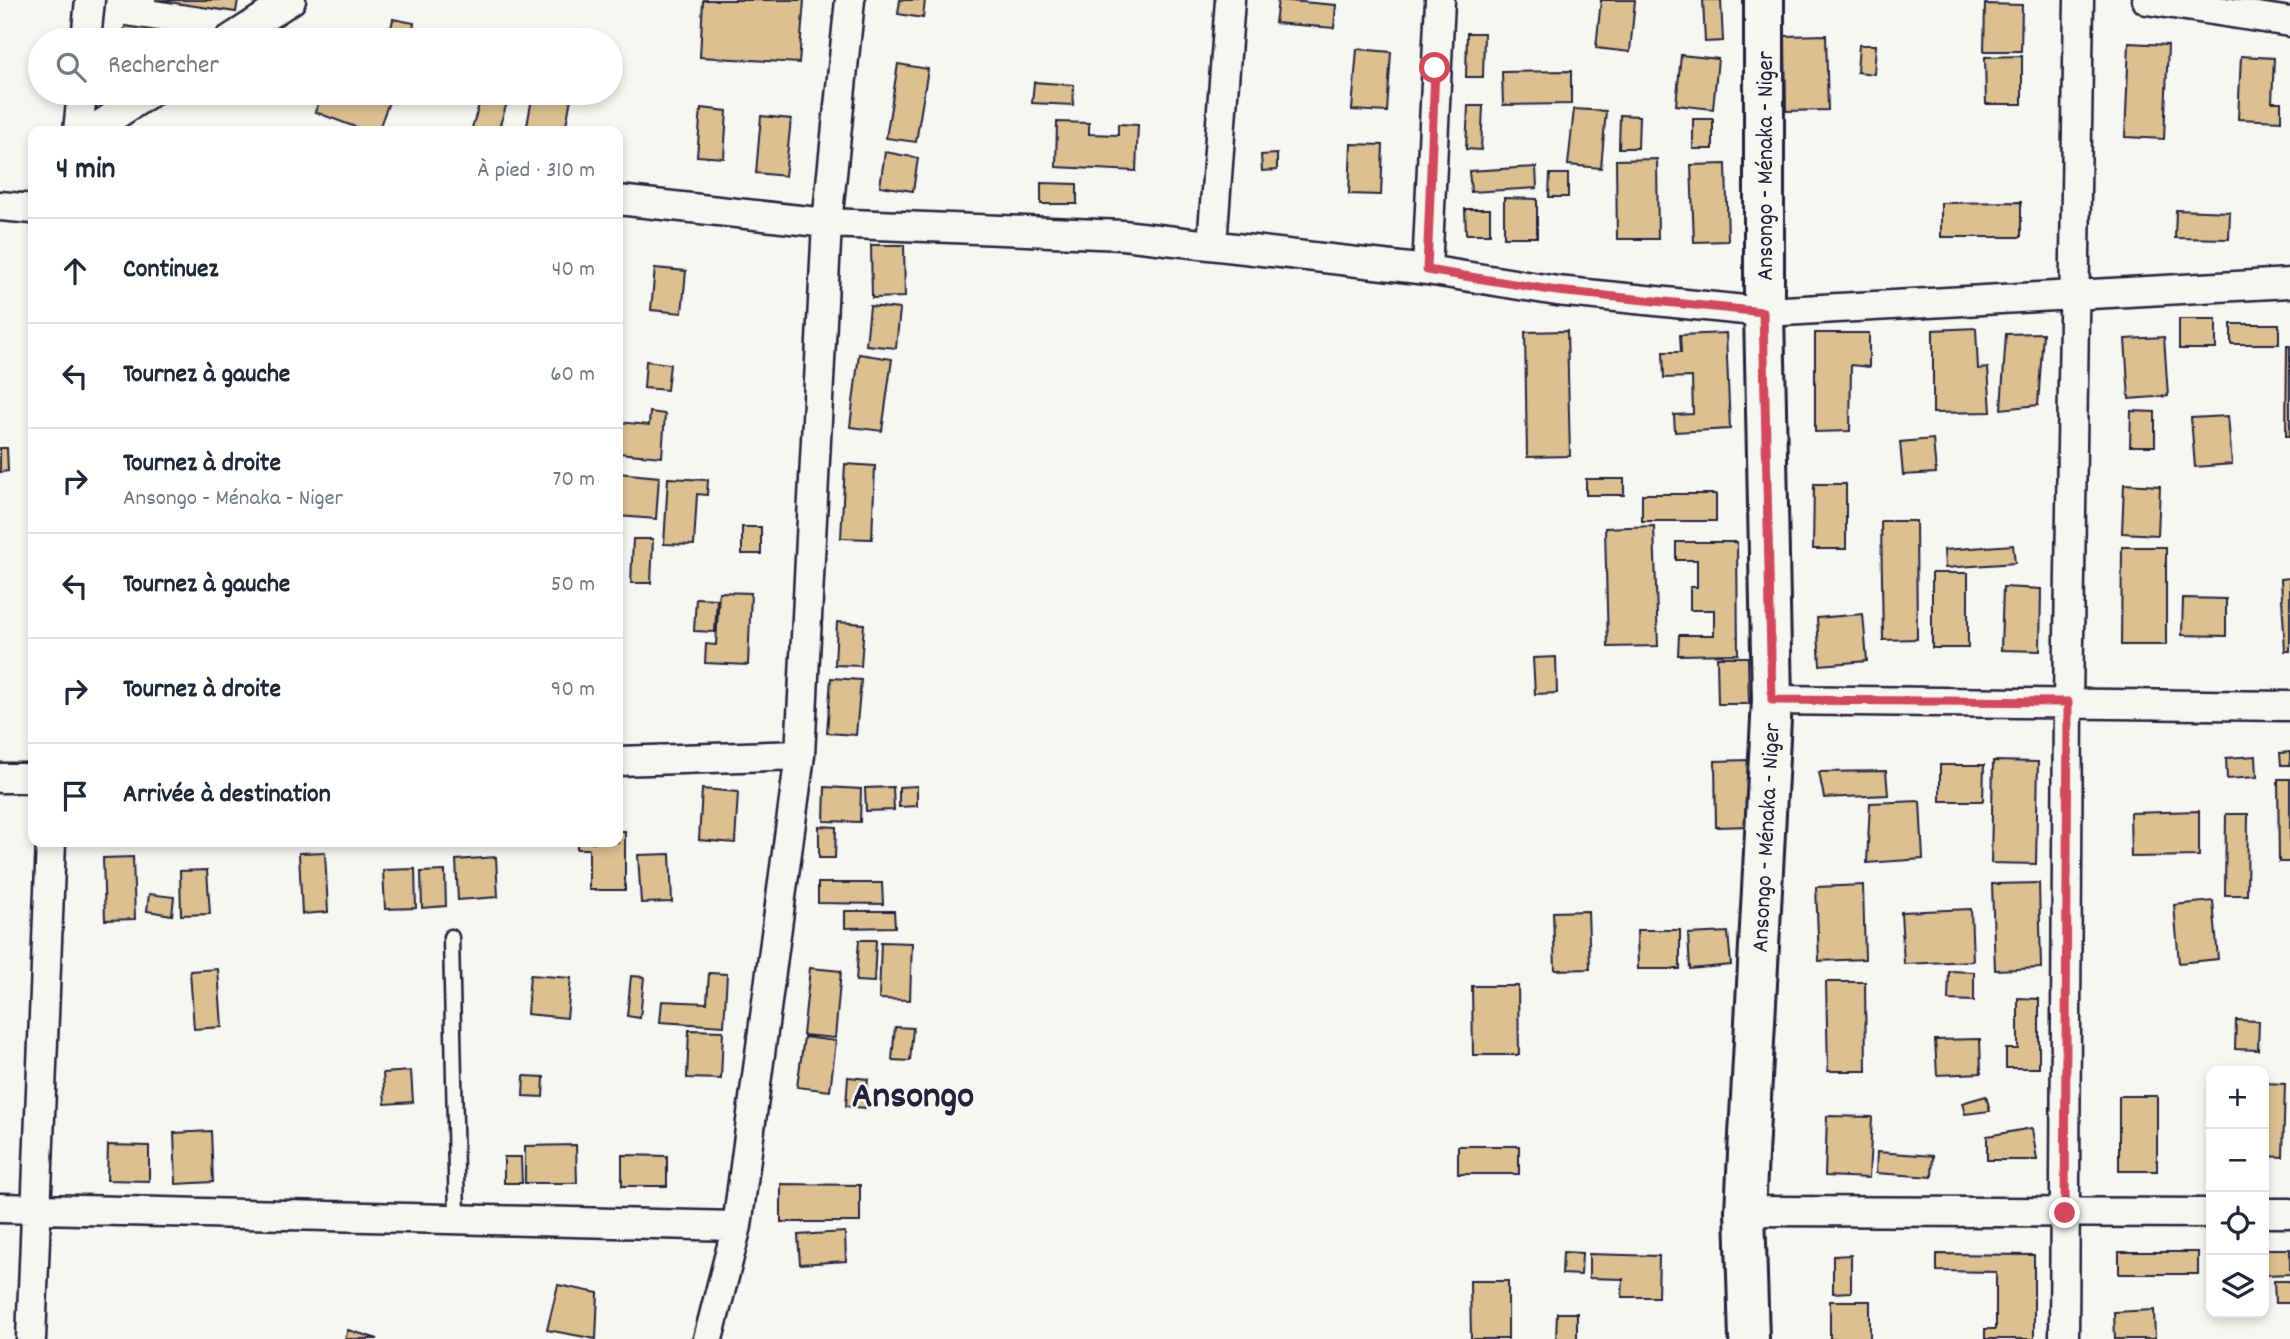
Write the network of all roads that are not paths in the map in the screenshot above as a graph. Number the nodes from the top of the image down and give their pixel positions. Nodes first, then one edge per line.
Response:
1 (90, 0) edge
2 (291, 0) edge
3 (850, 0) edge
4 (1230, 0) edge
5 (1440, 0) edge
6 (1764, 0) edge
7 (2079, 0) edge
8 (2147, 0) edge
9 (2290, 22) edge
10 (87, 28) edge
11 (248, 28) edge
12 (81, 105) edge
13 (131, 105) edge
14 (79, 126) edge
15 (99, 126) edge
16 (623, 201) edge
17 (0, 206) edge
18 (28, 209) edge
19 (827, 223) junction
20 (1212, 245) junction
21 (1427, 270) junction
22 (2290, 283) edge
23 (2075, 294) junction
24 (1763, 312) junction
25 (1772, 700) junction
26 (2068, 702) junction
27 (2290, 706) edge
28 (800, 755) junction
29 (623, 761) edge
30 (0, 778) edge
31 (28, 778) edge
32 (51, 847) edge
33 (451, 937) dead end
34 (0, 1208) edge
35 (37, 1209) junction
36 (1745, 1211) junction
37 (2065, 1213) junction
38 (2206, 1213) edge
39 (2269, 1213) edge
40 (2290, 1213) edge
41 (457, 1219) junction
42 (737, 1226) junction
43 (31, 1339) edge
44 (708, 1339) edge
45 (1749, 1339) edge
46 (2064, 1339) edge

1 - 10 street
2 - 11 street
3 - 19 street
4 - 20 street
5 - 21 street
6 - 24 main road, Ansongo - Ménaka - Niger
7 - 23 street
8 - 9 street
12 - 14 street
13 - 15 street
16 - 19 street
17 - 18 street
19 - 20 street
19 - 28 street
20 - 21 street
21 - 24 street
22 - 23 street
23 - 24 street
23 - 26 street
24 - 25 main road, Ansongo - Ménaka - Niger
25 - 26 street
25 - 36 main road, Ansongo - Ménaka - Niger
26 - 27 street
26 - 37 street
28 - 29 street
28 - 42 street
30 - 31 street
32 - 35 street
33 - 41 lane
34 - 35 street
35 - 41 street
35 - 43 street
36 - 37 street
36 - 45 main road, Ansongo - Ménaka - Niger
37 - 38 street
37 - 46 street
39 - 40 street
41 - 42 street
42 - 44 street

